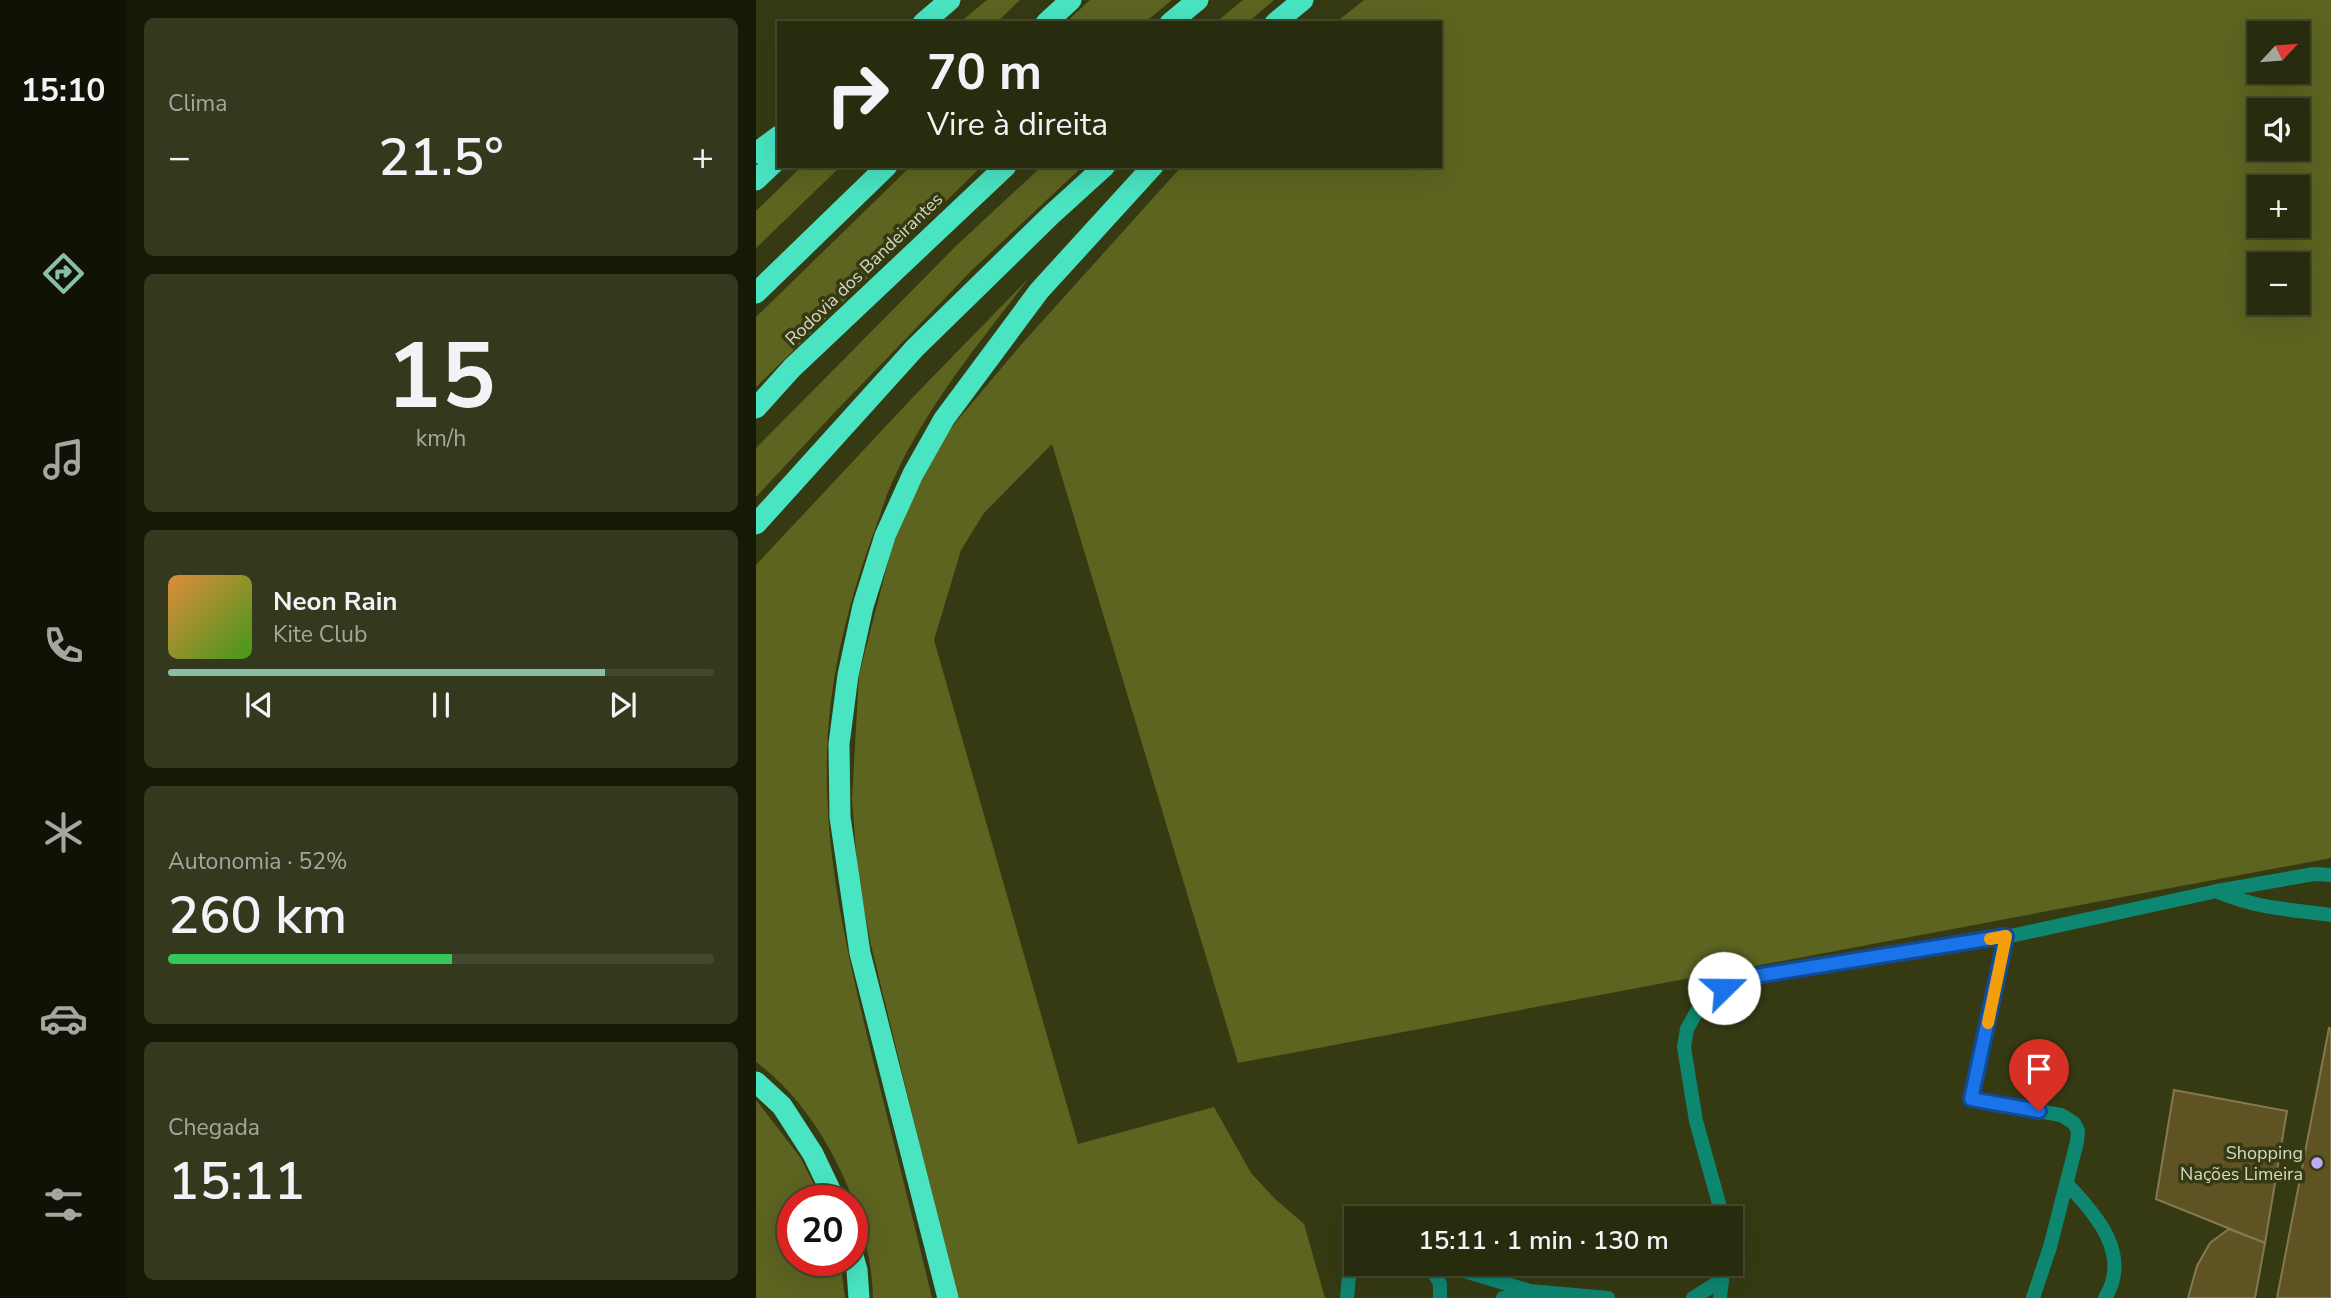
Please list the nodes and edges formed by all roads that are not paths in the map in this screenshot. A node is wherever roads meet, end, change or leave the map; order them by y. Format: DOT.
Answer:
graph roads {
  1 [pos="950,0"];
  2 [pos="1072,0"];
  3 [pos="1198,0"];
  4 [pos="1304,0"];
  5 [pos="925,21"];
  6 [pos="1048,21"];
  7 [pos="1172,21"];
  8 [pos="1278,21"];
  9 [pos="1286,21"];
  10 [pos="777,137"];
  11 [pos="756,153"];
  12 [pos="777,160"];
  13 [pos="885,168"];
  14 [pos="1004,168"];
  15 [pos="1103,168"];
  16 [pos="1151,168"];
  17 [pos="756,180"];
  18 [pos="756,293"];
  19 [pos="756,408"];
  20 [pos="756,524"];
  21 [pos="2331,875"];
  22 [pos="2217,891"];
  23 [pos="2331,915"];
  24 [pos="2006,936"];
  25 [pos="756,1082"];
  26 [pos="2067,1184"];
  27 [pos="828,1185"];
  28 [pos="1720,1206"];
  29 [pos="857,1276"];
  30 [pos="1349,1276"];
  31 [pos="1436,1276"];
  32 [pos="1481,1276"];
  33 [pos="1722,1276"];
  34 [pos="1722,1280"];
  35 [pos="1530,1291"];
  36 [pos="859,1298"];
  37 [pos="948,1298"];
  38 [pos="1347,1298"];
  39 [pos="1440,1298"];
  40 [pos="1503,1298"];
  41 [pos="1608,1298"];
  42 [pos="1693,1298"];
  43 [pos="1720,1298"];
  44 [pos="2033,1298"];
  45 [pos="2105,1298"];
  1 -- 5 [label="highway"];
  2 -- 6 [label="highway"];
  3 -- 7 [label="highway"];
  4 -- 8 [label="highway"];
  4 -- 9 [label="highway"];
  10 -- 11 [label="highway"];
  12 -- 17 [label="highway"];
  13 -- 18 [label="highway"];
  14 -- 19 [label="highway, Rodovia dos Bandeirantes"];
  15 -- 20 [label="highway"];
  16 -- 37 [label="highway"];
  21 -- 22 [label="street"];
  22 -- 23 [label="street"];
  22 -- 24 [label="street"];
  24 -- 26 [label="street"];
  24 -- 28 [label="street"];
  25 -- 27 [label="highway"];
  26 -- 44 [label="street"];
  26 -- 45 [label="street"];
  29 -- 36 [label="highway"];
  30 -- 38 [label="street"];
  31 -- 39 [label="street"];
  32 -- 35 [label="street"];
  33 -- 34 [label="street"];
  34 -- 42 [label="street"];
  34 -- 43 [label="street"];
  35 -- 40 [label="street"];
  35 -- 41 [label="street"];
}
